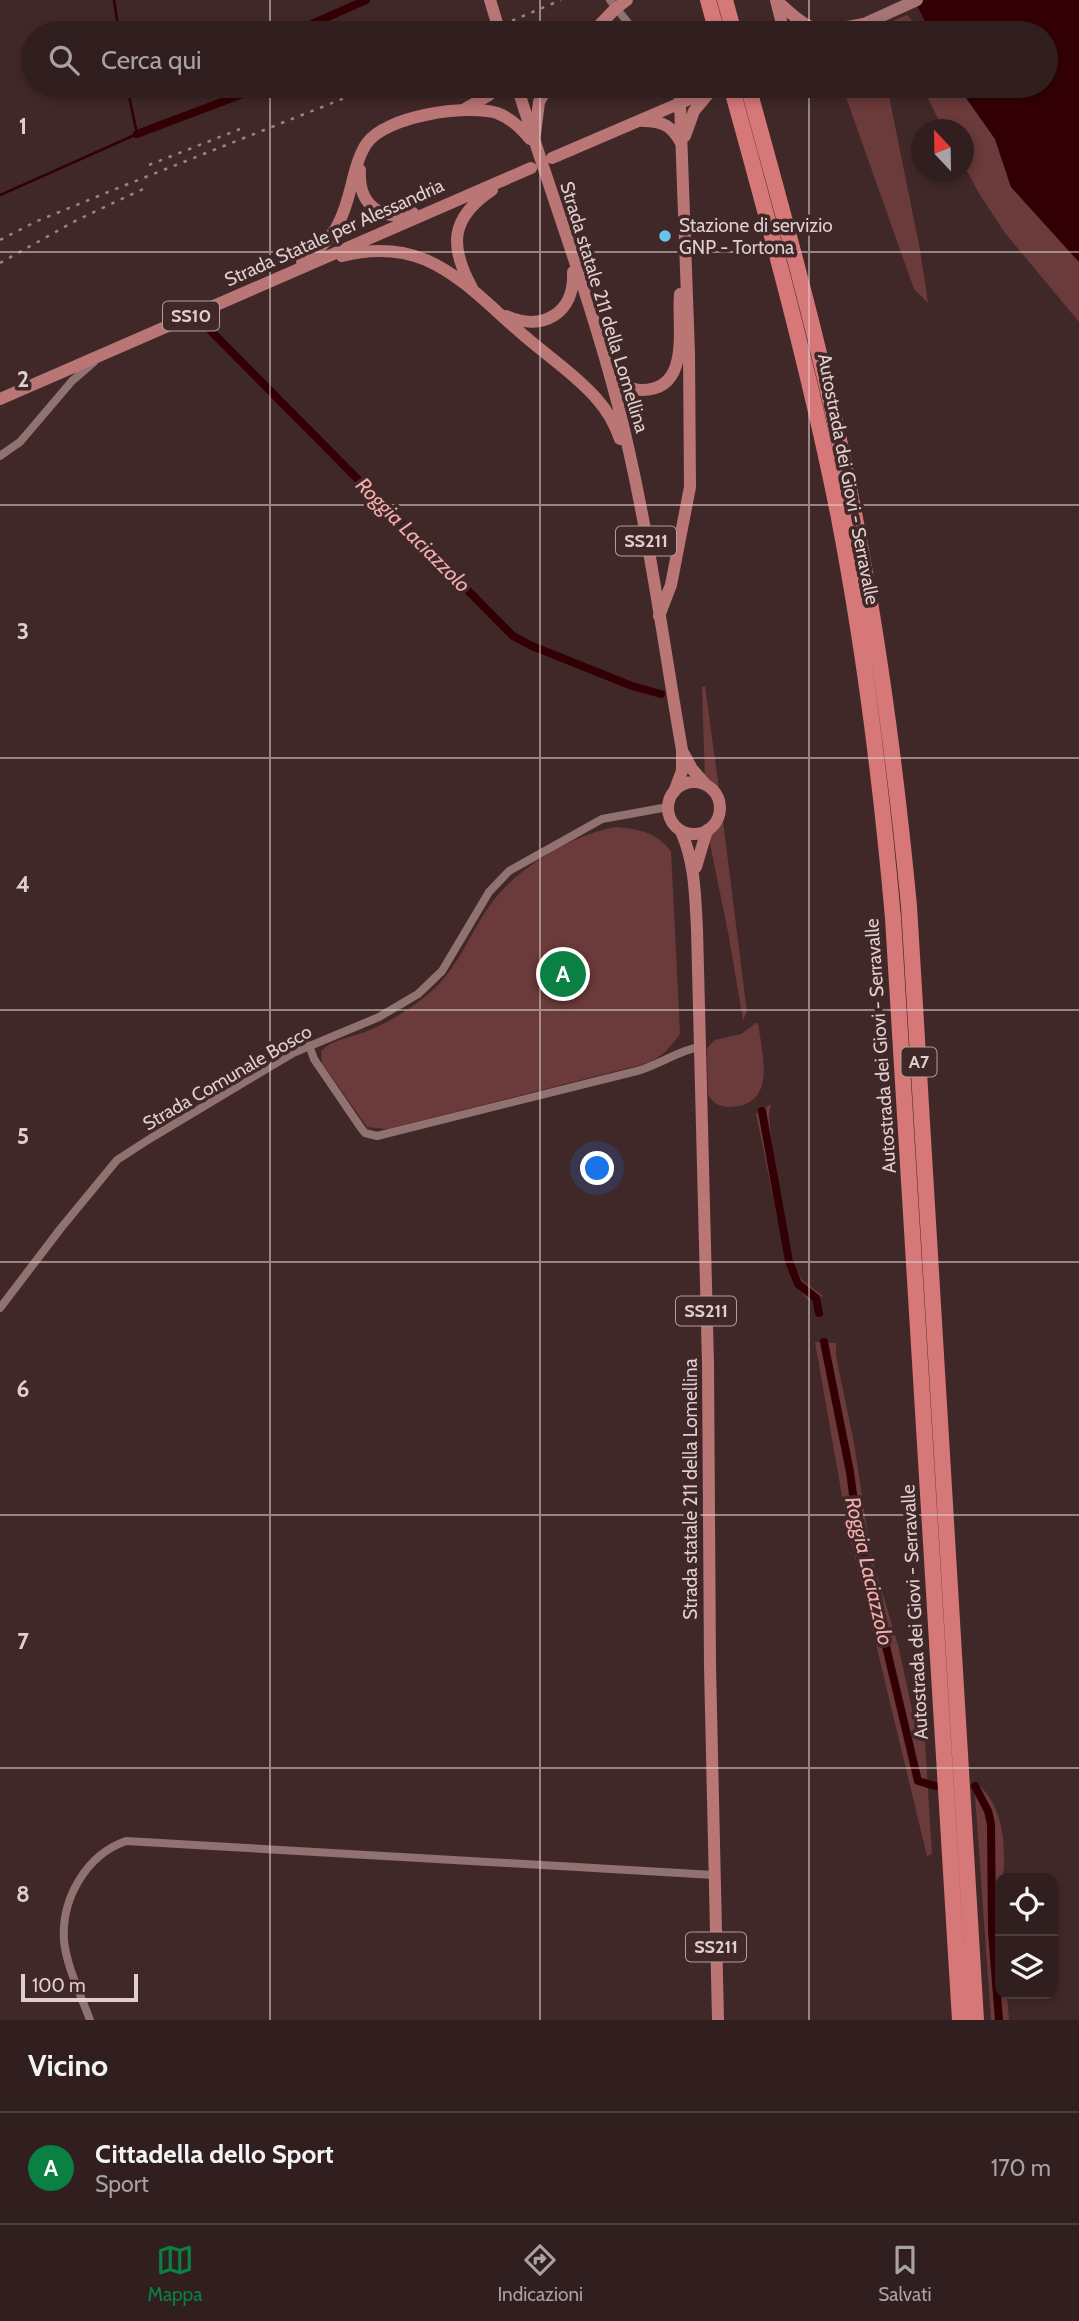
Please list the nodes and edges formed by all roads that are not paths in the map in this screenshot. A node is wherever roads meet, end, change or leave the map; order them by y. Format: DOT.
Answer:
graph roads {
  1 [pos="490,0"];
  2 [pos="610,0"];
  3 [pos="626,0"];
  4 [pos="708,0"];
  5 [pos="725,0"];
  6 [pos="776,0"];
  7 [pos="917,0"];
  8 [pos="496,21"];
  9 [pos="604,21"];
  10 [pos="627,21"];
  11 [pos="714,21"];
  12 [pos="731,21"];
  13 [pos="781,21"];
  14 [pos="799,21"];
  15 [pos="870,21"];
  16 [pos="484,98"];
  17 [pos="521,98"];
  18 [pos="541,98"];
  19 [pos="678,98"];
  20 [pos="692,98"];
  21 [pos="706,98"];
  22 [pos="738,98"];
  23 [pos="748,98"];
  24 [pos="680,103"];
  25 [pos="465,109"];
  26 [pos="749,119"];
  27 [pos="636,121"];
  28 [pos="535,145"];
  29 [pos="682,147"];
  30 [pos="360,156"];
  31 [pos="552,159"];
  32 [pos="531,168"];
  33 [pos="516,174"];
  34 [pos="454,201"];
  35 [pos="567,240"];
  36 [pos="315,262"];
  37 [pos="684,266"];
  38 [pos="275,279"];
  39 [pos="474,291"];
  40 [pos="498,312"];
  41 [pos="108,353"];
  42 [pos="606,361"];
  43 [pos="0,400"];
  44 [pos="0,456"];
  45 [pos="632,467"];
  46 [pos="659,616"];
  47 [pos="682,750"];
  48 [pos="706,785"];
  49 [pos="674,792"];
  50 [pos="668,807"];
  51 [pos="681,831"];
  52 [pos="708,831"];
  53 [pos="695,874"];
  54 [pos="309,1045"];
  55 [pos="699,1047"];
  56 [pos="0,1308"];
  57 [pos="714,1875"];
  58 [pos="90,2020"];
  59 [pos="718,2020"];
  60 [pos="960,2020"];
  61 [pos="976,2020"];
  1 -- 8 [label="main road"];
  2 -- 10 [label="street"];
  3 -- 9 [label="main road"];
  4 -- 11 [label="highway"];
  5 -- 12 [label="highway"];
  6 -- 13 [label="main road"];
  6 -- 14 [label="main road"];
  7 -- 15 [label="main road"];
  16 -- 25 [label="main road"];
  17 -- 28 [label="main road, Strada statale 211 della Lomellina / SS211"];
  18 -- 28 [label="main road"];
  19 -- 24 [label="street"];
  20 -- 24 [label="main road"];
  21 -- 29 [label="main road"];
  22 -- 26 [label="highway, Autostrada dei Giovi - Serravalle / A7"];
  23 -- 26 [label="highway, Autostrada dei Giovi - Serravalle / A7"];
  24 -- 27 [label="main road"];
  24 -- 29 [label="main road"];
  25 -- 28 [label="main road"];
  25 -- 30 [label="main road"];
  26 -- 60 [label="highway, Autostrada dei Giovi - Serravalle / A7"];
  26 -- 61 [label="highway, Autostrada dei Giovi - Serravalle / A7"];
  27 -- 29 [label="main road"];
  27 -- 31 [label="main road"];
  28 -- 35 [label="main road, Strada statale 211 della Lomellina / SS211"];
  29 -- 37 [label="main road"];
  30 -- 34 [label="main road"];
  30 -- 38 [label="main road"];
  32 -- 33 [label="main road, Strada Statale per Alessandria"];
  33 -- 34 [label="main road, Strada Statale per Alessandria"];
  33 -- 39 [label="main road"];
  34 -- 36 [label="main road, Strada Statale per Alessandria"];
  35 -- 40 [label="main road"];
  35 -- 42 [label="main road, Strada statale 211 della Lomellina / SS211"];
  36 -- 38 [label="main road, Strada Statale per Alessandria"];
  36 -- 39 [label="main road"];
  37 -- 42 [label="main road"];
  37 -- 46 [label="main road"];
  38 -- 41 [label="main road, Strada Statale per Alessandria / SS10"];
  39 -- 40 [label="main road"];
  40 -- 45 [label="main road"];
  41 -- 43 [label="main road, Strada Statale per Alessandria / SS10"];
  41 -- 44 [label="street"];
  42 -- 45 [label="main road, Strada statale 211 della Lomellina / SS211"];
  45 -- 46 [label="main road, Strada statale 211 della Lomellina / SS211"];
  46 -- 47 [label="main road, Strada statale 211 della Lomellina / SS211"];
  47 -- 48 [label="main road, Strada statale 211 della Lomellina / SS211"];
  47 -- 49 [label="main road, Strada statale 211 della Lomellina / SS211"];
  48 -- 49 [label="main road"];
  48 -- 52 [label="main road, Strada statale 211 della Lomellina / SS211"];
  49 -- 50 [label="main road, Strada statale 211 della Lomellina / SS211"];
  50 -- 51 [label="main road, Strada statale 211 della Lomellina / SS211"];
  50 -- 54 [label="street, Strada Comunale Bosco"];
  51 -- 52 [label="main road"];
  51 -- 53 [label="main road, Strada statale 211 della Lomellina / SS211"];
  52 -- 53 [label="main road, Strada statale 211 della Lomellina / SS211"];
  53 -- 55 [label="main road, Strada statale 211 della Lomellina / SS211"];
  54 -- 55 [label="street"];
  54 -- 56 [label="street, Strada Comunale Bosco"];
  55 -- 57 [label="main road, Strada statale 211 della Lomellina / SS211"];
  57 -- 58 [label="street"];
  57 -- 59 [label="main road, Strada statale 211 della Lomellina / SS211"];
}
